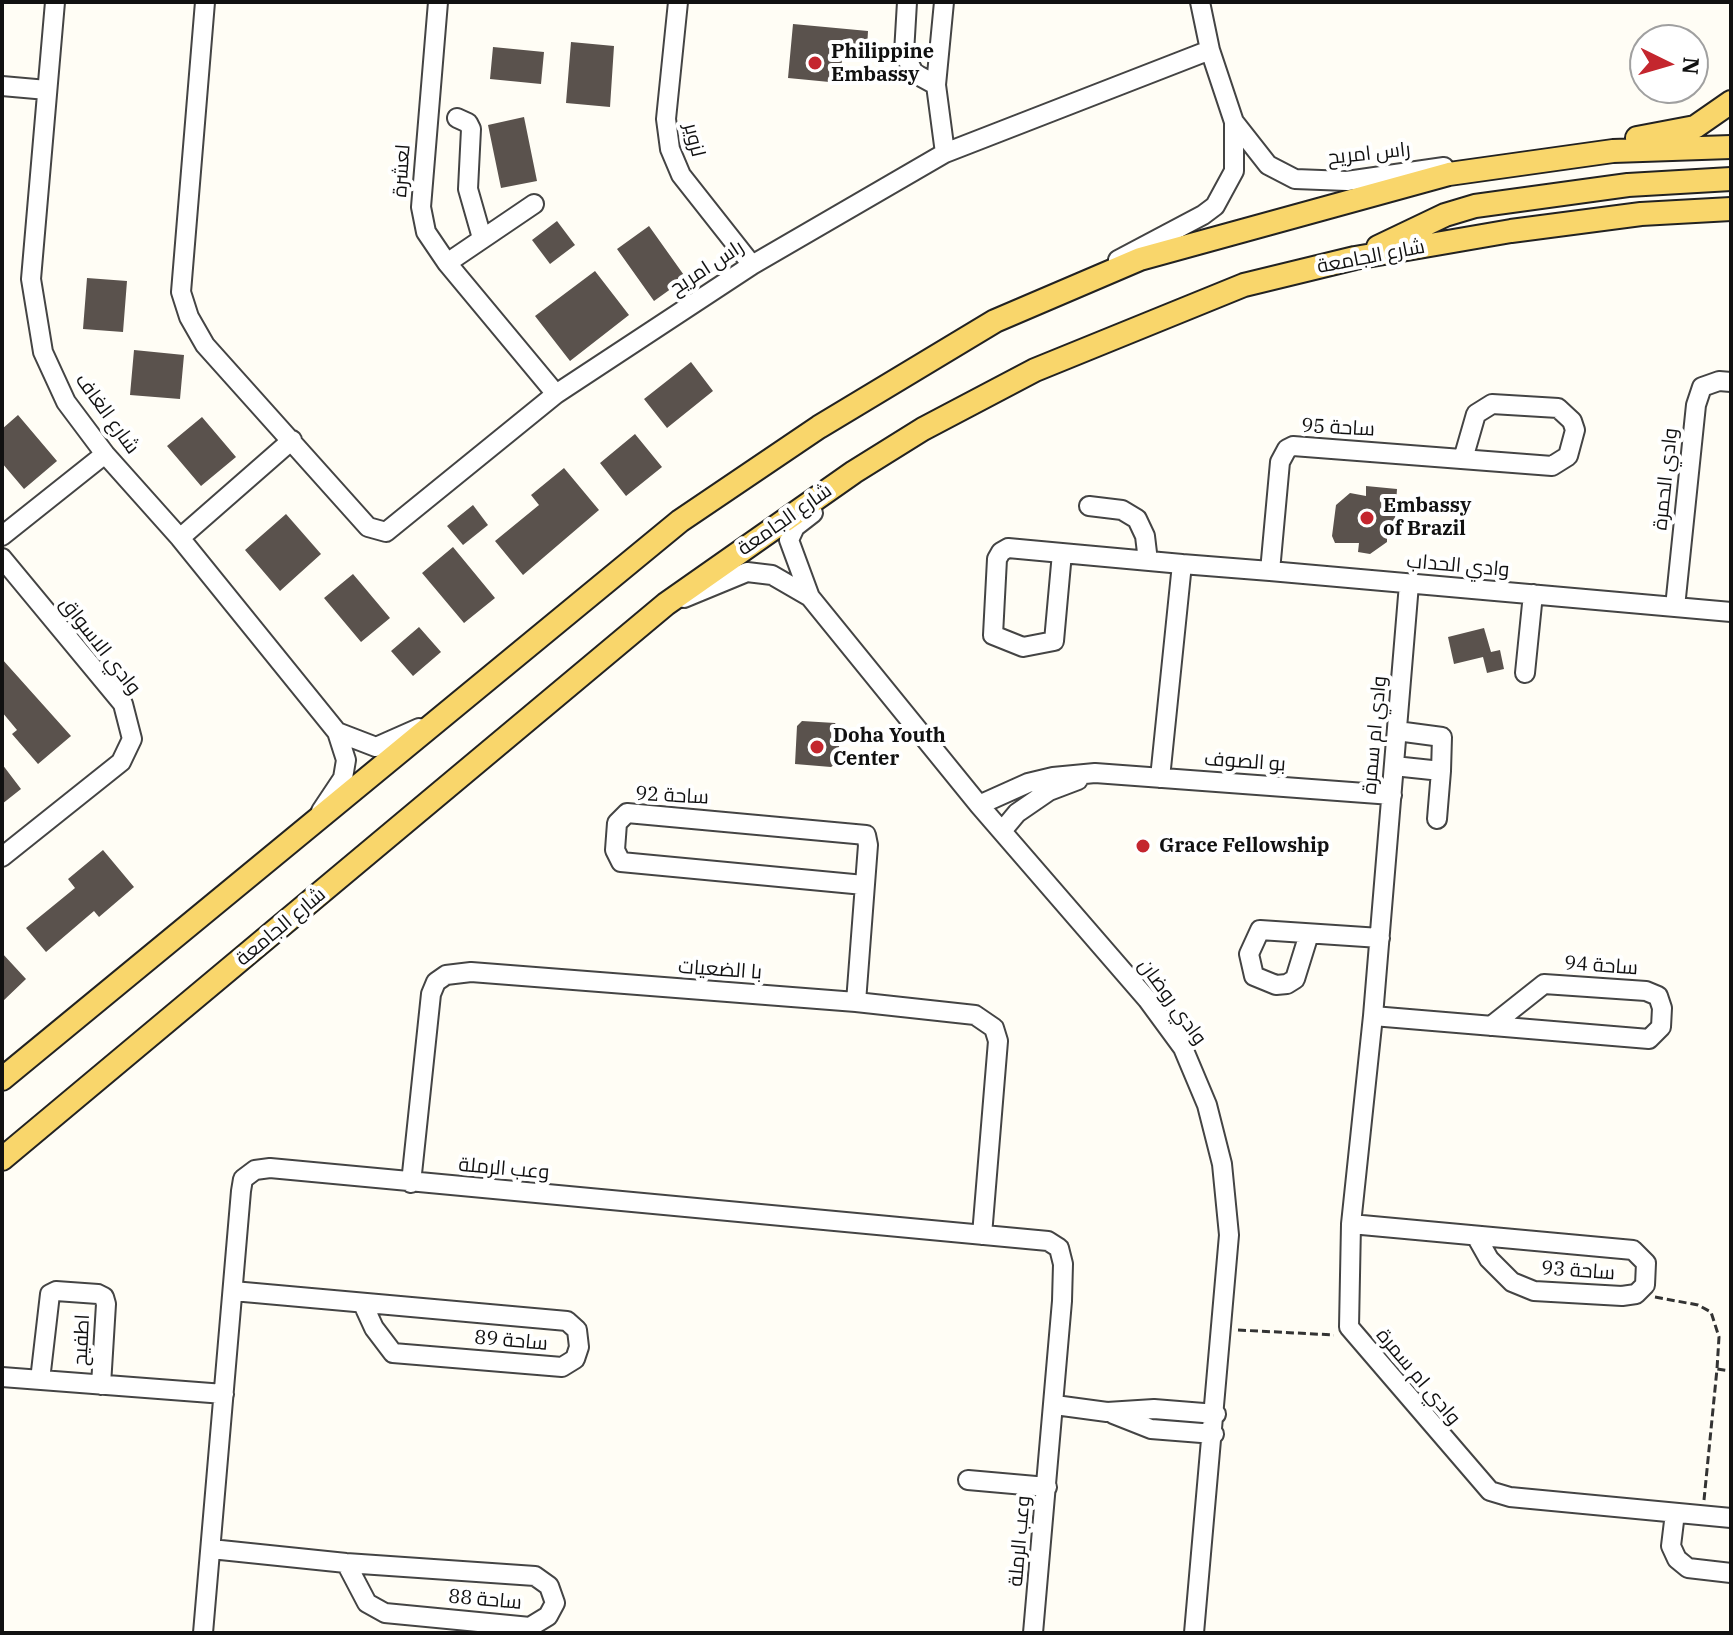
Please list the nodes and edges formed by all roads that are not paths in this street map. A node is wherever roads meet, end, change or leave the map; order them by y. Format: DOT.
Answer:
graph roads {
  1 [pos="55,2"];
  2 [pos="205,2"];
  3 [pos="438,2"];
  4 [pos="678,2"];
  5 [pos="907,2"];
  6 [pos="944,2"];
  7 [pos="1200,2"];
  8 [pos="1210,50"];
  9 [pos="936,85"];
  10 [pos="2,86"];
  11 [pos="47,90"];
  12 [pos="1731,102"];
  13 [pos="457,118"];
  14 [pos="1234,122"];
  15 [pos="1731,147"];
  16 [pos="1613,151"];
  17 [pos="945,153"];
  18 [pos="1486,166"];
  19 [pos="1731,179"];
  20 [pos="534,204"];
  21 [pos="1731,209"];
  22 [pos="482,238"];
  23 [pos="1355,258"];
  24 [pos="447,263"];
  25 [pos="752,265"];
  26 [pos="1098,276"];
  27 [pos="1731,382"];
  28 [pos="556,394"];
  29 [pos="292,440"];
  30 [pos="105,454"];
  31 [pos="1463,459"];
  32 [pos="854,472"];
  33 [pos="1089,506"];
  34 [pos="2,536"];
  35 [pos="180,538"];
  36 [pos="1062,553"];
  37 [pos="2,558"];
  38 [pos="1148,561"];
  39 [pos="1182,564"];
  40 [pos="1270,571"];
  41 [pos="1409,584"];
  42 [pos="1533,594"];
  43 [pos="810,597"];
  44 [pos="666,604"];
  45 [pos="1675,607"];
  46 [pos="1731,612"];
  47 [pos="1525,673"];
  48 [pos="456,707"];
  49 [pos="1397,731"];
  50 [pos="337,732"];
  51 [pos="1394,766"];
  52 [pos="1441,771"];
  53 [pos="1095,773"];
  54 [pos="1160,778"];
  55 [pos="1392,795"];
  56 [pos="979,805"];
  57 [pos="1437,819"];
  58 [pos="310,827"];
  59 [pos="1002,831"];
  60 [pos="2,857"];
  61 [pos="864,885"];
  62 [pos="1309,934"];
  63 [pos="1380,938"];
  64 [pos="856,1002"];
  65 [pos="1373,1016"];
  66 [pos="1491,1026"];
  67 [pos="2,1079"];
  68 [pos="2,1159"];
  69 [pos="411,1183"];
  70 [pos="1351,1224"];
  71 [pos="982,1235"];
  72 [pos="1476,1236"];
  73 [pos="233,1291"];
  74 [pos="363,1304"];
  75 [pos="2,1377"];
  76 [pos="40,1380"];
  77 [pos="101,1385"];
  78 [pos="224,1394"];
  79 [pos="1055,1405"];
  80 [pos="1107,1412"];
  81 [pos="1216,1414"];
  82 [pos="1214,1434"];
  83 [pos="968,1480"];
  84 [pos="1047,1487"];
  85 [pos="1675,1513"];
  86 [pos="1731,1518"];
  87 [pos="211,1549"];
  88 [pos="346,1563"];
  89 [pos="1731,1573"];
  90 [pos="203,1633"];
  91 [pos="1033,1633"];
  92 [pos="1194,1633"];
  1 -- 11 [label="street, شارع الغاف"];
  2 -- 29 [label="street, راس امريح"];
  3 -- 24 [label="street, لعشرة"];
  4 -- 25 [label="street, لزوير"];
  5 -- 9 [label="street"];
  6 -- 9 [label="street"];
  7 -- 8 [label="street, راس امريح"];
  8 -- 14 [label="street, راس امريح"];
  8 -- 17 [label="street, راس امريح"];
  9 -- 17 [label="street"];
  10 -- 11 [label="street"];
  11 -- 30 [label="street, شارع الغاف"];
  12 -- 16 [label="main road"];
  13 -- 22 [label="street"];
  14 -- 18 [label="street, راس امريح"];
  14 -- 26 [label="street, راس امريح"];
  15 -- 16 [label="main road"];
  16 -- 18 [label="main road"];
  17 -- 25 [label="street, راس امريح"];
  18 -- 26 [label="main road"];
  19 -- 23 [label="main road"];
  20 -- 22 [label="street"];
  21 -- 23 [label="main road, شارع الجامعة"];
  22 -- 24 [label="street"];
  23 -- 32 [label="main road, شارع الجامعة"];
  24 -- 28 [label="street, لعشرة"];
  25 -- 28 [label="street, راس امريح"];
  26 -- 48 [label="main road"];
  27 -- 45 [label="street, وادي الحمرة"];
  28 -- 29 [label="street, راس امريح"];
  29 -- 35 [label="street"];
  30 -- 34 [label="street"];
  30 -- 35 [label="street, شارع الغاف"];
  31 -- 31 [label="street, ساحة 95"];
  31 -- 40 [label="street, ساحة 95"];
  32 -- 43 [label="street, وادي روضان"];
  32 -- 44 [label="main road, شارع الجامعة"];
  33 -- 38 [label="street"];
  35 -- 50 [label="street, شارع الغاف"];
  36 -- 36 [label="street, وادي الحداب"];
  36 -- 38 [label="street, وادي الحداب"];
  37 -- 60 [label="street, وادي الاسواق"];
  38 -- 39 [label="street, وادي الحداب"];
  39 -- 40 [label="street, وادي الحداب"];
  39 -- 54 [label="street"];
  40 -- 41 [label="street, وادي الحداب"];
  41 -- 42 [label="street, وادي الحداب"];
  41 -- 49 [label="street, وادي ام سمرة"];
  42 -- 45 [label="street, وادي الحداب"];
  42 -- 47 [label="street"];
  43 -- 44 [label="street, وادي روضان"];
  43 -- 56 [label="street, وادي روضان"];
  44 -- 68 [label="main road, شارع الجامعة"];
  45 -- 46 [label="street, وادي الحداب"];
  48 -- 50 [label="street, شارع الغاف"];
  48 -- 58 [label="main road"];
  49 -- 51 [label="street, وادي ام سمرة"];
  49 -- 52 [label="street"];
  50 -- 58 [label="street, شارع الغاف"];
  51 -- 52 [label="street"];
  51 -- 55 [label="street, وادي ام سمرة"];
  52 -- 57 [label="street"];
  53 -- 54 [label="street, بو الصوف"];
  53 -- 56 [label="street, بو الصوف"];
  53 -- 59 [label="street, بو الصوف"];
  54 -- 55 [label="street, بو الصوف"];
  55 -- 63 [label="street, وادي ام سمرة"];
  56 -- 59 [label="street, وادي روضان"];
  58 -- 67 [label="main road"];
  59 -- 81 [label="street, وادي روضان"];
  61 -- 61 [label="street, ساحة 92"];
  61 -- 64 [label="street, ساحة 92"];
  62 -- 63 [label="street"];
  63 -- 65 [label="street, وادي ام سمرة"];
  64 -- 69 [label="street, با الضعيات"];
  64 -- 71 [label="street, با الضعيات"];
  65 -- 66 [label="street, ساحة 94"];
  65 -- 70 [label="street, وادي ام سمرة"];
  66 -- 66 [label="street, ساحة 94"];
  69 -- 71 [label="street, وعب الرملة"];
  69 -- 73 [label="street, وعب الرملة"];
  70 -- 72 [label="street, ساحة 93"];
  70 -- 85 [label="street, وادي ام سمرة"];
  71 -- 79 [label="street, وعب الرملة"];
  72 -- 72 [label="street, ساحة 93"];
  73 -- 74 [label="street, ساحة 89"];
  73 -- 78 [label="street, وعب الرملة"];
  74 -- 74 [label="street, ساحة 89"];
  75 -- 76 [label="street, اطفيح"];
  76 -- 77 [label="street, اطفيح"];
  76 -- 77 [label="street, اطفيح"];
  77 -- 78 [label="street, اطفيح"];
  78 -- 87 [label="street, وعب الرملة"];
  79 -- 80 [label="street"];
  79 -- 84 [label="street, وعب الرملة"];
  80 -- 81 [label="street"];
  80 -- 82 [label="street"];
  81 -- 82 [label="street, وادي روضان"];
  82 -- 92 [label="street, وادي روضان"];
  83 -- 84 [label="street"];
  84 -- 91 [label="street, وعب الرملة"];
  85 -- 86 [label="street, وادي ام سمرة"];
  85 -- 89 [label="street"];
  87 -- 88 [label="street, ساحة 88"];
  87 -- 90 [label="street, وعب الرملة"];
  88 -- 88 [label="street, ساحة 88"];
}
